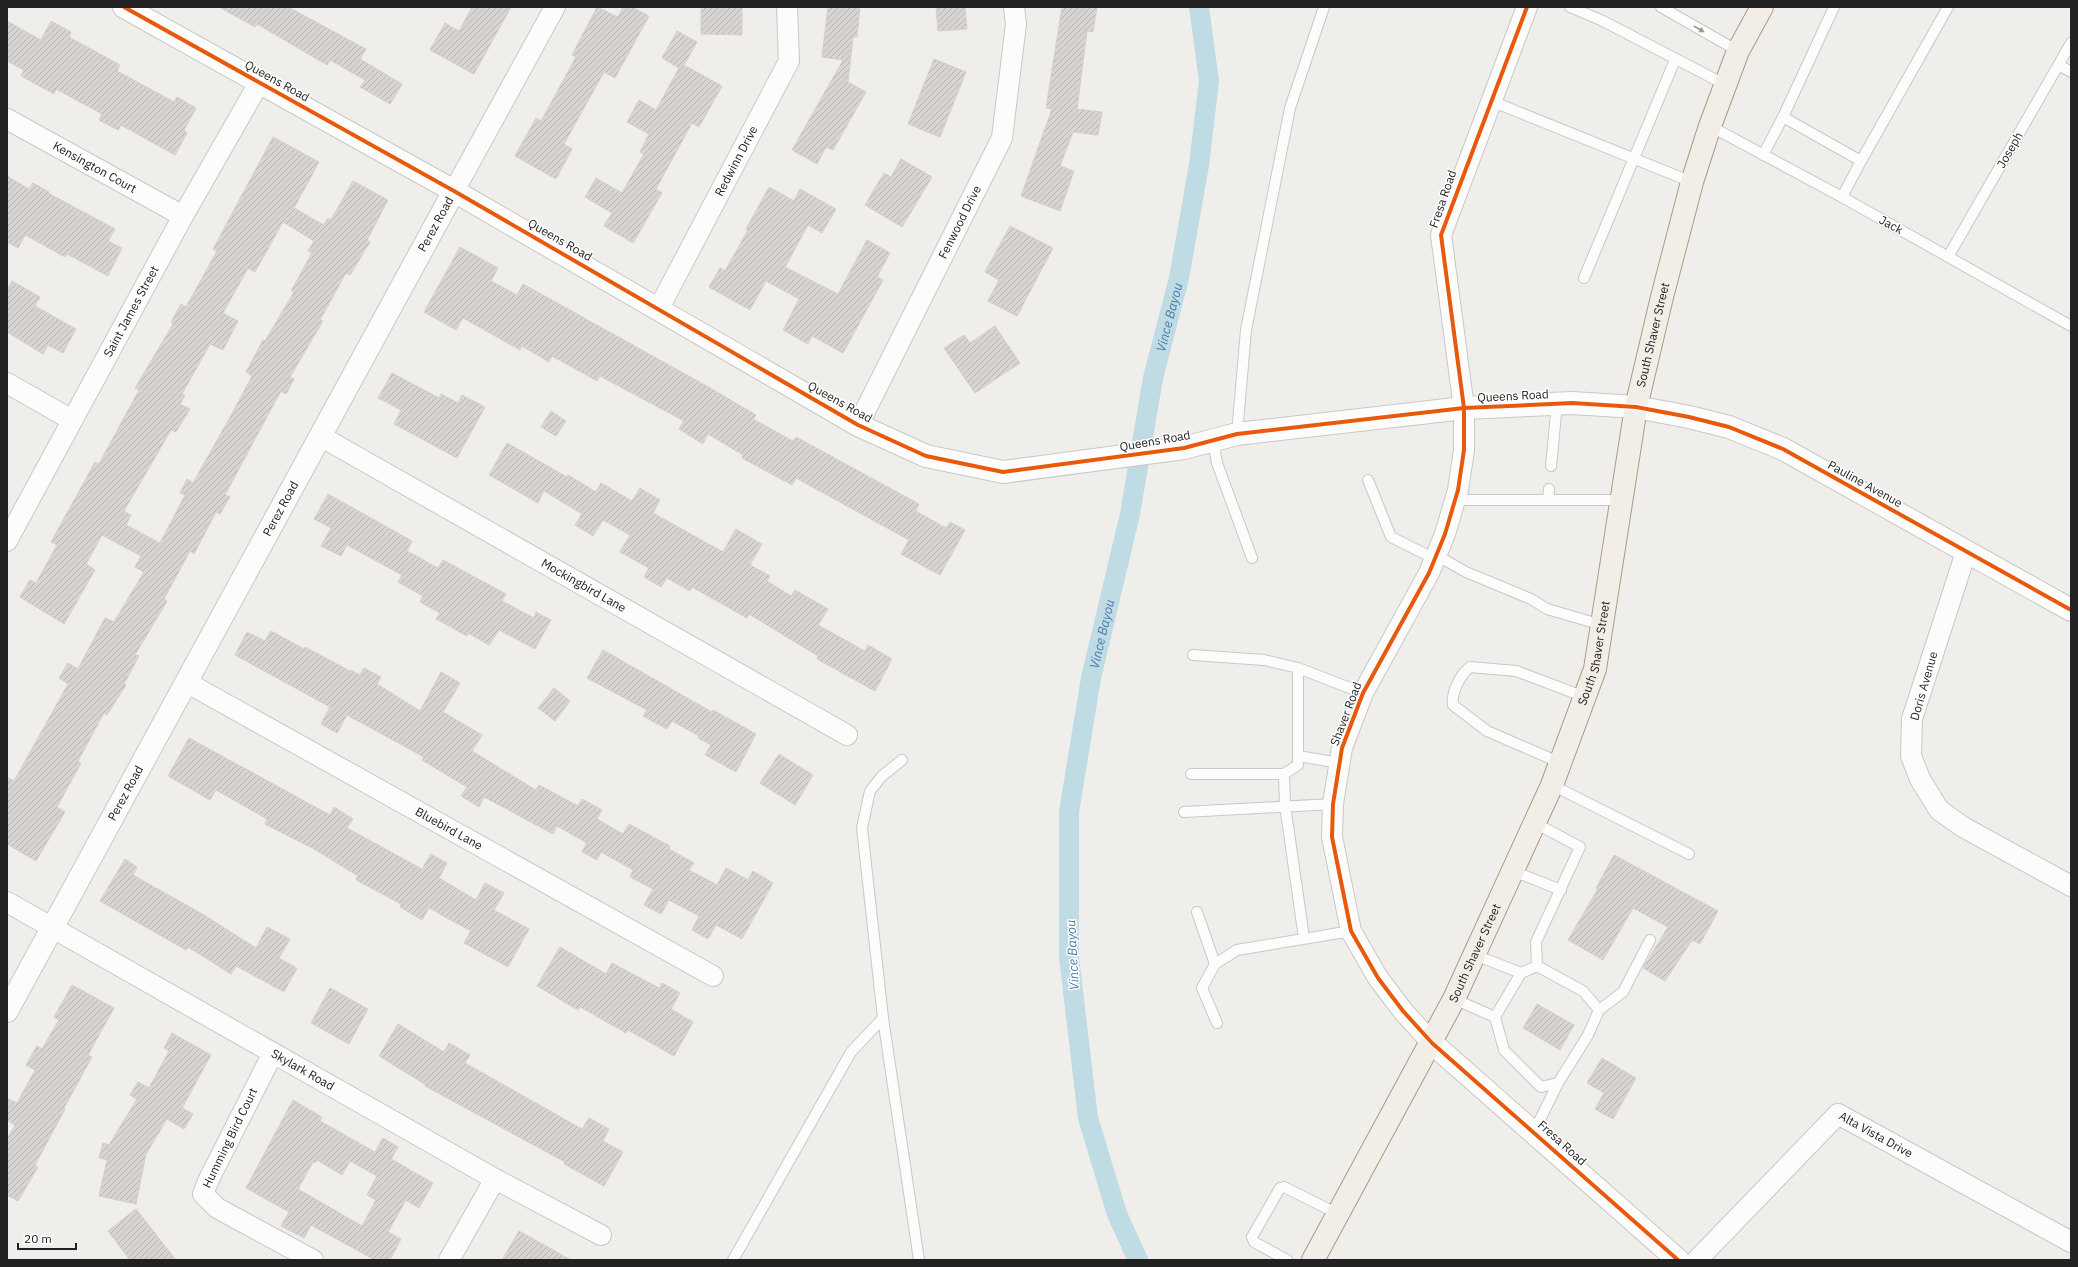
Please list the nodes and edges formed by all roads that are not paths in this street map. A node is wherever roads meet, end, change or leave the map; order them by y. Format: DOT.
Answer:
graph roads {
  1 [pos="124,7"];
  2 [pos="555,7"];
  3 [pos="787,7"];
  4 [pos="1014,7"];
  5 [pos="1324,7"];
  6 [pos="1527,7"];
  7 [pos="1570,7"];
  8 [pos="1762,7"];
  9 [pos="1834,7"];
  10 [pos="1948,7"];
  11 [pos="1665,8"];
  12 [pos="2071,43"];
  13 [pos="1738,51"];
  14 [pos="1675,60"];
  15 [pos="2059,65"];
  16 [pos="2071,72"];
  17 [pos="259,83"];
  18 [pos="1726,86"];
  19 [pos="1491,101"];
  20 [pos="1783,117"];
  21 [pos="7,119"];
  22 [pos="1710,126"];
  23 [pos="1763,154"];
  24 [pos="1634,158"];
  25 [pos="1861,161"];
  26 [pos="1692,182"];
  27 [pos="454,191"];
  28 [pos="1842,197"];
  29 [pos="183,216"];
  30 [pos="1948,257"];
  31 [pos="1584,278"];
  32 [pos="659,308"];
  33 [pos="2071,326"];
  34 [pos="7,383"];
  35 [pos="1557,404"];
  36 [pos="1636,407"];
  37 [pos="1464,408"];
  38 [pos="72,420"];
  39 [pos="858,425"];
  40 [pos="1237,434"];
  41 [pos="320,436"];
  42 [pos="1213,440"];
  43 [pos="1551,466"];
  44 [pos="1368,480"];
  45 [pos="1549,489"];
  46 [pos="1455,500"];
  47 [pos="1548,500"];
  48 [pos="1621,500"];
  49 [pos="7,541"];
  50 [pos="1966,552"];
  51 [pos="1436,557"];
  52 [pos="1252,558"];
  53 [pos="2071,610"];
  54 [pos="1602,625"];
  55 [pos="1193,655"];
  56 [pos="1298,668"];
  57 [pos="186,682"];
  58 [pos="1363,692"];
  59 [pos="1585,697"];
  60 [pos="847,735"];
  61 [pos="1298,756"];
  62 [pos="902,760"];
  63 [pos="1340,763"];
  64 [pos="1561,763"];
  65 [pos="1191,774"];
  66 [pos="1284,774"];
  67 [pos="1552,785"];
  68 [pos="1333,804"];
  69 [pos="1285,805"];
  70 [pos="1184,812"];
  71 [pos="1535,823"];
  72 [pos="1689,854"];
  73 [pos="1513,872"];
  74 [pos="2071,886"];
  75 [pos="1561,890"];
  76 [pos="7,902"];
  77 [pos="1197,912"];
  78 [pos="51,927"];
  79 [pos="1351,931"];
  80 [pos="1304,938"];
  81 [pos="1650,940"];
  82 [pos="1475,955"];
  83 [pos="1215,964"];
  84 [pos="1537,966"];
  85 [pos="1521,973"];
  86 [pos="713,976"];
  87 [pos="1454,999"];
  88 [pos="1599,1010"];
  89 [pos="7,1011"];
  90 [pos="1495,1017"];
  91 [pos="882,1018"];
  92 [pos="1217,1023"];
  93 [pos="1432,1042"];
  94 [pos="272,1053"];
  95 [pos="1558,1083"];
  96 [pos="1534,1132"];
  97 [pos="495,1179"];
  98 [pos="1338,1214"];
  99 [pos="601,1235"];
  100 [pos="2071,1242"];
  101 [pos="1672,1258"];
  102 [pos="313,1260"];
  103 [pos="449,1260"];
  104 [pos="733,1260"];
  105 [pos="919,1260"];
  106 [pos="1287,1260"];
  107 [pos="1313,1260"];
  108 [pos="1697,1260"];
  1 -- 17 [label="street, Queens Road"];
  2 -- 27 [label="street, Perez Road"];
  3 -- 32 [label="street, Redwinn Drive"];
  4 -- 39 [label="street, Fenwood Drive"];
  5 -- 40 [label="lane"];
  6 -- 19 [label="street, Fresa Road"];
  7 -- 14 [label="lane"];
  8 -- 13 [label="main road, South Shaver Street"];
  9 -- 20 [label="lane"];
  10 -- 25 [label="lane"];
  11 -- 13 [label="lane, one-way"];
  12 -- 15 [label="lane, Joseph"];
  13 -- 18 [label="main road, South Shaver Street"];
  14 -- 18 [label="lane"];
  14 -- 24 [label="lane"];
  15 -- 16 [label="lane"];
  15 -- 30 [label="lane, Joseph"];
  17 -- 27 [label="street, Queens Road"];
  17 -- 29 [label="street, Saint James Street"];
  18 -- 22 [label="main road, South Shaver Street"];
  19 -- 24 [label="lane"];
  19 -- 37 [label="street, Fresa Road"];
  20 -- 23 [label="lane"];
  20 -- 25 [label="lane"];
  21 -- 29 [label="street, Kensington Court"];
  22 -- 23 [label="lane, Jack"];
  22 -- 26 [label="main road, South Shaver Street"];
  23 -- 28 [label="lane, Jack"];
  24 -- 26 [label="lane"];
  24 -- 31 [label="lane"];
  25 -- 28 [label="lane"];
  26 -- 36 [label="main road, South Shaver Street"];
  27 -- 32 [label="street, Queens Road"];
  27 -- 41 [label="street, Perez Road"];
  28 -- 30 [label="lane, Jack"];
  29 -- 38 [label="street, Saint James Street"];
  30 -- 33 [label="lane, Jack"];
  32 -- 39 [label="street, Queens Road"];
  34 -- 38 [label="street"];
  35 -- 36 [label="street, Queens Road"];
  35 -- 37 [label="street, Queens Road"];
  35 -- 43 [label="lane"];
  36 -- 48 [label="main road, South Shaver Street"];
  36 -- 50 [label="street, Pauline Avenue"];
  37 -- 40 [label="street, Queens Road"];
  37 -- 46 [label="street, Shaver Road"];
  38 -- 49 [label="street, Saint James Street"];
  39 -- 42 [label="street, Queens Road"];
  40 -- 42 [label="street, Queens Road"];
  41 -- 57 [label="street, Perez Road"];
  41 -- 60 [label="street, Mockingbird Lane"];
  42 -- 52 [label="lane"];
  44 -- 51 [label="lane"];
  45 -- 47 [label="lane"];
  46 -- 47 [label="lane"];
  46 -- 51 [label="street, Shaver Road"];
  47 -- 48 [label="lane"];
  48 -- 54 [label="main road, South Shaver Street"];
  50 -- 53 [label="street, Pauline Avenue"];
  50 -- 74 [label="street, Doris Avenue"];
  51 -- 54 [label="lane"];
  51 -- 58 [label="street, Shaver Road"];
  54 -- 59 [label="main road, South Shaver Street"];
  55 -- 56 [label="lane"];
  56 -- 58 [label="lane"];
  56 -- 61 [label="lane"];
  57 -- 78 [label="street, Perez Road"];
  57 -- 86 [label="street, Bluebird Lane"];
  58 -- 63 [label="street, Shaver Road"];
  59 -- 64 [label="main road, South Shaver Street"];
  59 -- 64 [label="lane"];
  61 -- 63 [label="lane"];
  61 -- 66 [label="lane"];
  62 -- 91 [label="lane"];
  63 -- 68 [label="street, Shaver Road"];
  64 -- 67 [label="main road, South Shaver Street"];
  65 -- 66 [label="lane"];
  66 -- 69 [label="lane"];
  67 -- 71 [label="main road, South Shaver Street"];
  67 -- 72 [label="lane"];
  68 -- 69 [label="lane"];
  68 -- 79 [label="street, Shaver Road"];
  69 -- 70 [label="lane"];
  69 -- 80 [label="lane"];
  71 -- 73 [label="main road, South Shaver Street"];
  71 -- 75 [label="lane"];
  73 -- 75 [label="lane"];
  73 -- 82 [label="main road, South Shaver Street"];
  75 -- 84 [label="lane"];
  76 -- 78 [label="street, Skylark Road"];
  77 -- 83 [label="lane"];
  78 -- 89 [label="street, Perez Road"];
  78 -- 94 [label="street, Skylark Road"];
  79 -- 80 [label="lane"];
  79 -- 93 [label="street, Shaver Road"];
  80 -- 83 [label="lane"];
  81 -- 88 [label="lane"];
  82 -- 85 [label="lane"];
  82 -- 87 [label="main road, South Shaver Street"];
  83 -- 92 [label="lane"];
  84 -- 85 [label="lane"];
  84 -- 88 [label="lane"];
  85 -- 90 [label="lane"];
  87 -- 90 [label="lane"];
  87 -- 93 [label="main road, South Shaver Street"];
  88 -- 95 [label="lane"];
  90 -- 95 [label="lane"];
  91 -- 104 [label="lane"];
  91 -- 105 [label="lane"];
  93 -- 96 [label="street, Fresa Road"];
  93 -- 98 [label="main road, South Shaver Street"];
  94 -- 97 [label="street, Skylark Road"];
  94 -- 102 [label="street, Humming Bird Court"];
  95 -- 96 [label="lane"];
  96 -- 101 [label="street, Fresa Road"];
  97 -- 99 [label="street, Skylark Road"];
  97 -- 103 [label="street"];
  98 -- 106 [label="lane"];
  98 -- 107 [label="main road, South Shaver Street"];
  100 -- 108 [label="street, Alta Vista Drive"];
}
